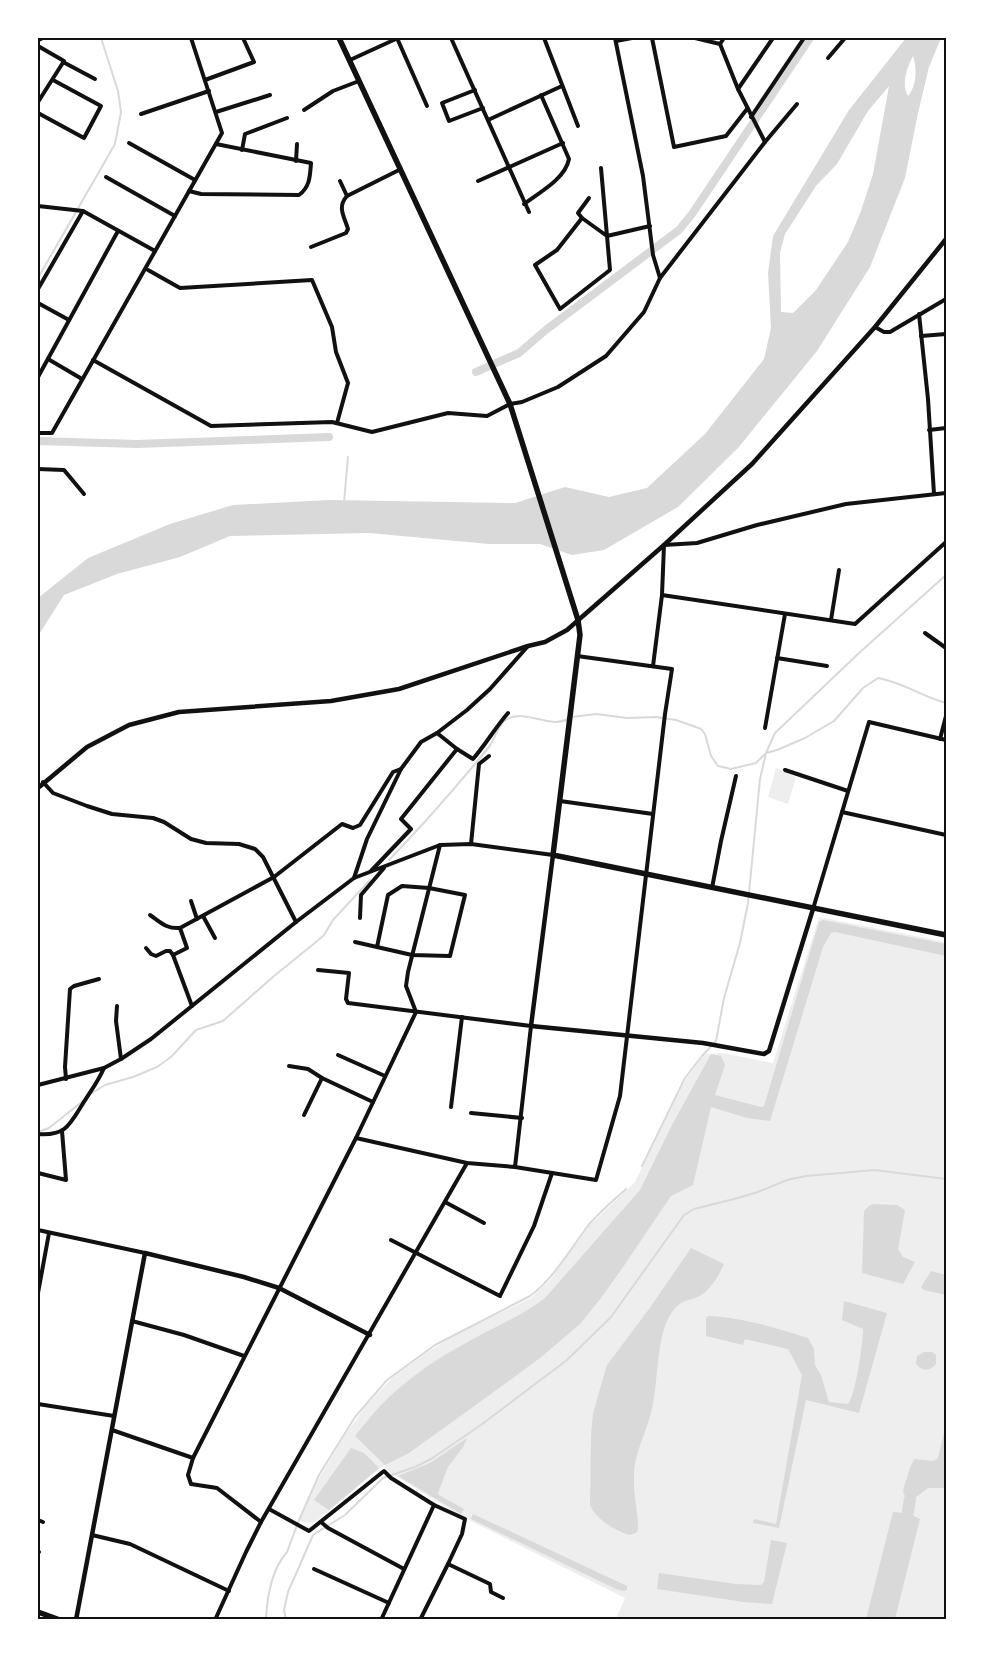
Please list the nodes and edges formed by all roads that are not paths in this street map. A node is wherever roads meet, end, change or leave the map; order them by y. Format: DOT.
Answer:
graph roads {
  1 [pos="42,38"];
  2 [pos="191,38"];
  3 [pos="244,38"];
  4 [pos="339,38"];
  5 [pos="398,38"];
  6 [pos="451,38"];
  7 [pos="544,38"];
  8 [pos="632,38"];
  9 [pos="652,38"];
  10 [pos="695,38"];
  11 [pos="724,38"];
  12 [pos="773,38"];
  13 [pos="804,38"];
  14 [pos="845,38"];
  15 [pos="616,39"];
  16 [pos="38,40"];
  17 [pos="720,44"];
  18 [pos="38,46"];
  19 [pos="828,58"];
  20 [pos="350,60"];
  21 [pos="63,62"];
  22 [pos="95,79"];
  23 [pos="53,80"];
  24 [pos="205,80"];
  25 [pos="360,81"];
  26 [pos="562,86"];
  27 [pos="738,89"];
  28 [pos="475,90"];
  29 [pos="209,91"];
  30 [pos="270,95"];
  31 [pos="541,96"];
  32 [pos="38,102"];
  33 [pos="797,104"];
  34 [pos="427,106"];
  35 [pos="483,108"];
  36 [pos="747,109"];
  37 [pos="304,110"];
  38 [pos="38,112"];
  39 [pos="216,112"];
  40 [pos="141,114"];
  41 [pos="287,118"];
  42 [pos="752,118"];
  43 [pos="488,120"];
  44 [pos="578,126"];
  45 [pos="765,142"];
  46 [pos="129,143"];
  47 [pos="563,143"];
  48 [pos="216,144"];
  49 [pos="297,144"];
  50 [pos="242,150"];
  51 [pos="296,161"];
  52 [pos="508,168"];
  53 [pos="601,168"];
  54 [pos="401,170"];
  55 [pos="106,177"];
  56 [pos="195,180"];
  57 [pos="340,181"];
  58 [pos="478,181"];
  59 [pos="189,192"];
  60 [pos="347,196"];
  61 [pos="589,198"];
  62 [pos="524,204"];
  63 [pos="38,207"];
  64 [pos="81,210"];
  65 [pos="529,212"];
  66 [pos="175,216"];
  67 [pos="582,218"];
  68 [pos="650,226"];
  69 [pos="118,231"];
  70 [pos="607,236"];
  71 [pos="946,239"];
  72 [pos="311,247"];
  73 [pos="155,250"];
  74 [pos="148,270"];
  75 [pos="660,278"];
  76 [pos="38,289"];
  77 [pos="946,299"];
  78 [pos="38,303"];
  79 [pos="919,314"];
  80 [pos="69,320"];
  81 [pos="875,327"];
  82 [pos="946,334"];
  83 [pos="921,336"];
  84 [pos="48,359"];
  85 [pos="93,360"];
  86 [pos="38,377"];
  87 [pos="82,379"];
  88 [pos="510,404"];
  89 [pos="338,423"];
  90 [pos="946,428"];
  91 [pos="929,430"];
  92 [pos="38,433"];
  93 [pos="38,469"];
  94 [pos="946,493"];
  95 [pos="84,494"];
  96 [pos="934,494"];
  97 [pos="946,542"];
  98 [pos="664,545"];
  99 [pos="838,570"];
  100 [pos="662,595"];
  101 [pos="785,614"];
  102 [pos="578,620"];
  103 [pos="831,620"];
  104 [pos="925,633"];
  105 [pos="528,646"];
  106 [pos="946,648"];
  107 [pos="577,656"];
  108 [pos="777,658"];
  109 [pos="653,666"];
  110 [pos="828,666"];
  111 [pos="508,713"];
  112 [pos="946,716"];
  113 [pos="765,728"];
  114 [pos="437,733"];
  115 [pos="940,739"];
  116 [pos="946,740"];
  117 [pos="457,749"];
  118 [pos="489,756"];
  119 [pos="401,769"];
  120 [pos="786,770"];
  121 [pos="736,776"];
  122 [pos="43,782"];
  123 [pos="38,788"];
  124 [pos="848,791"];
  125 [pos="560,801"];
  126 [pos="842,812"];
  127 [pos="653,814"];
  128 [pos="946,835"];
  129 [pos="471,844"];
  130 [pos="440,845"];
  131 [pos="553,856"];
  132 [pos="384,868"];
  133 [pos="369,873"];
  134 [pos="646,875"];
  135 [pos="274,877"];
  136 [pos="354,878"];
  137 [pos="429,888"];
  138 [pos="712,888"];
  139 [pos="191,901"];
  140 [pos="813,908"];
  141 [pos="150,915"];
  142 [pos="203,916"];
  143 [pos="360,918"];
  144 [pos="198,919"];
  145 [pos="296,922"];
  146 [pos="180,928"];
  147 [pos="946,935"];
  148 [pos="215,938"];
  149 [pos="355,942"];
  150 [pos="377,947"];
  151 [pos="146,948"];
  152 [pos="174,955"];
  153 [pos="412,955"];
  154 [pos="318,970"];
  155 [pos="99,978"];
  156 [pos="117,1006"];
  157 [pos="192,1006"];
  158 [pos="416,1012"];
  159 [pos="462,1018"];
  160 [pos="532,1026"];
  161 [pos="628,1036"];
  162 [pos="338,1055"];
  163 [pos="121,1059"];
  164 [pos="289,1066"];
  165 [pos="104,1068"];
  166 [pos="385,1076"];
  167 [pos="322,1078"];
  168 [pos="66,1079"];
  169 [pos="38,1085"];
  170 [pos="373,1102"];
  171 [pos="451,1107"];
  172 [pos="471,1113"];
  173 [pos="304,1115"];
  174 [pos="522,1118"];
  175 [pos="62,1131"];
  176 [pos="38,1134"];
  177 [pos="356,1138"];
  178 [pos="467,1163"];
  179 [pos="515,1167"];
  180 [pos="38,1173"];
  181 [pos="552,1173"];
  182 [pos="445,1202"];
  183 [pos="484,1223"];
  184 [pos="38,1230"];
  185 [pos="49,1233"];
  186 [pos="391,1240"];
  187 [pos="145,1254"];
  188 [pos="416,1254"];
  189 [pos="279,1288"];
  190 [pos="38,1293"];
  191 [pos="132,1322"];
  192 [pos="370,1335"];
  193 [pos="244,1356"];
  194 [pos="38,1404"];
  195 [pos="114,1416"];
  196 [pos="112,1430"];
  197 [pos="193,1458"];
  198 [pos="434,1505"];
  199 [pos="269,1509"];
  200 [pos="38,1520"];
  201 [pos="43,1522"];
  202 [pos="261,1522"];
  203 [pos="321,1522"];
  204 [pos="92,1535"];
  205 [pos="448,1564"];
  206 [pos="314,1568"];
  207 [pos="404,1568"];
  208 [pos="229,1590"];
  209 [pos="503,1598"];
  210 [pos="389,1603"];
  211 [pos="38,1612"];
  212 [pos="60,1620"];
  213 [pos="76,1620"];
  214 [pos="215,1620"];
  215 [pos="381,1620"];
  216 [pos="420,1620"];
  1 -- 16 [label="street"];
  2 -- 24 [label="street"];
  3 -- 24 [label="street"];
  4 -- 20 [label="main road"];
  5 -- 20 [label="street"];
  5 -- 34 [label="street"];
  6 -- 28 [label="street"];
  7 -- 26 [label="street"];
  8 -- 15 [label="street"];
  9 -- 36 [label="street"];
  10 -- 17 [label="street"];
  11 -- 17 [label="street"];
  12 -- 27 [label="street"];
  13 -- 42 [label="street"];
  14 -- 19 [label="street"];
  15 -- 68 [label="street"];
  17 -- 27 [label="street"];
  18 -- 21 [label="street"];
  20 -- 25 [label="main road"];
  21 -- 22 [label="street"];
  21 -- 23 [label="street"];
  23 -- 32 [label="street"];
  23 -- 38 [label="street"];
  24 -- 29 [label="street"];
  25 -- 37 [label="street"];
  25 -- 54 [label="main road"];
  26 -- 31 [label="street"];
  26 -- 44 [label="street"];
  27 -- 36 [label="street"];
  28 -- 35 [label="street"];
  28 -- 35 [label="street"];
  29 -- 39 [label="street"];
  29 -- 40 [label="street"];
  30 -- 39 [label="street"];
  31 -- 43 [label="street"];
  31 -- 47 [label="street"];
  33 -- 45 [label="street"];
  35 -- 43 [label="street"];
  36 -- 42 [label="street"];
  39 -- 48 [label="street"];
  41 -- 50 [label="street"];
  42 -- 45 [label="street"];
  43 -- 52 [label="street"];
  45 -- 75 [label="street"];
  46 -- 56 [label="street"];
  47 -- 52 [label="street"];
  47 -- 62 [label="street"];
  48 -- 50 [label="street"];
  48 -- 56 [label="street"];
  49 -- 51 [label="street"];
  50 -- 51 [label="street"];
  51 -- 59 [label="street"];
  52 -- 58 [label="street"];
  52 -- 62 [label="street"];
  53 -- 70 [label="street"];
  54 -- 60 [label="street"];
  54 -- 88 [label="main road"];
  55 -- 66 [label="street"];
  56 -- 59 [label="street"];
  57 -- 60 [label="street"];
  59 -- 66 [label="street"];
  60 -- 72 [label="street"];
  61 -- 67 [label="street"];
  62 -- 65 [label="street"];
  63 -- 64 [label="street"];
  64 -- 69 [label="street"];
  64 -- 76 [label="street"];
  66 -- 73 [label="street"];
  67 -- 70 [label="street"];
  67 -- 70 [label="street"];
  68 -- 70 [label="street"];
  68 -- 75 [label="street"];
  69 -- 73 [label="street"];
  69 -- 80 [label="street"];
  71 -- 81 [label="street"];
  73 -- 85 [label="street"];
  74 -- 89 [label="street"];
  75 -- 88 [label="street"];
  77 -- 79 [label="street"];
  78 -- 80 [label="street"];
  79 -- 81 [label="street"];
  79 -- 83 [label="street"];
  80 -- 84 [label="street"];
  81 -- 98 [label="street"];
  82 -- 83 [label="street"];
  83 -- 91 [label="street"];
  84 -- 86 [label="street"];
  84 -- 87 [label="street"];
  85 -- 87 [label="street"];
  85 -- 89 [label="street"];
  87 -- 92 [label="street"];
  88 -- 89 [label="street"];
  88 -- 102 [label="main road"];
  90 -- 91 [label="street"];
  91 -- 96 [label="street"];
  93 -- 95 [label="street"];
  94 -- 96 [label="street"];
  96 -- 98 [label="street"];
  97 -- 103 [label="street"];
  98 -- 100 [label="street"];
  98 -- 102 [label="street"];
  99 -- 103 [label="street"];
  100 -- 101 [label="street"];
  100 -- 109 [label="street"];
  101 -- 103 [label="street"];
  101 -- 108 [label="street"];
  102 -- 105 [label="street"];
  102 -- 107 [label="main road"];
  104 -- 106 [label="street"];
  105 -- 114 [label="street"];
  105 -- 122 [label="street"];
  107 -- 109 [label="street"];
  107 -- 125 [label="main road"];
  108 -- 110 [label="street"];
  108 -- 113 [label="street"];
  109 -- 127 [label="street"];
  111 -- 117 [label="street"];
  112 -- 115 [label="street"];
  114 -- 117 [label="street"];
  114 -- 119 [label="street"];
  115 -- 116 [label="street"];
  115 -- 124 [label="street"];
  117 -- 133 [label="street"];
  118 -- 129 [label="street"];
  119 -- 135 [label="street"];
  119 -- 136 [label="street"];
  120 -- 124 [label="street"];
  121 -- 138 [label="street"];
  122 -- 123 [label="street"];
  122 -- 135 [label="street"];
  124 -- 126 [label="street"];
  125 -- 127 [label="street"];
  125 -- 131 [label="main road"];
  126 -- 128 [label="street"];
  126 -- 140 [label="street"];
  127 -- 134 [label="street"];
  129 -- 130 [label="street"];
  129 -- 131 [label="street"];
  130 -- 132 [label="street"];
  130 -- 137 [label="street"];
  131 -- 134 [label="main road"];
  131 -- 160 [label="street"];
  132 -- 133 [label="street"];
  132 -- 143 [label="street"];
  133 -- 136 [label="street"];
  134 -- 138 [label="main road"];
  134 -- 161 [label="street"];
  135 -- 142 [label="street"];
  135 -- 145 [label="street"];
  136 -- 145 [label="street"];
  137 -- 150 [label="street"];
  137 -- 153 [label="street"];
  137 -- 153 [label="street"];
  138 -- 140 [label="main road"];
  139 -- 144 [label="street"];
  140 -- 147 [label="main road"];
  140 -- 161 [label="street"];
  141 -- 146 [label="street"];
  142 -- 144 [label="street"];
  142 -- 148 [label="street"];
  144 -- 146 [label="street"];
  145 -- 157 [label="street"];
  146 -- 152 [label="street"];
  149 -- 150 [label="street"];
  150 -- 153 [label="street"];
  151 -- 152 [label="street"];
  152 -- 157 [label="street"];
  153 -- 158 [label="street"];
  154 -- 158 [label="street"];
  155 -- 168 [label="street"];
  156 -- 163 [label="street"];
  157 -- 163 [label="street"];
  158 -- 159 [label="street"];
  158 -- 166 [label="street"];
  159 -- 160 [label="street"];
  159 -- 171 [label="street"];
  160 -- 161 [label="street"];
  160 -- 174 [label="street"];
  161 -- 181 [label="street"];
  162 -- 166 [label="street"];
  163 -- 165 [label="street"];
  164 -- 167 [label="street"];
  165 -- 168 [label="street"];
  165 -- 175 [label="street"];
  166 -- 170 [label="street"];
  167 -- 170 [label="street"];
  167 -- 173 [label="street"];
  168 -- 169 [label="street"];
  170 -- 177 [label="street"];
  172 -- 174 [label="street"];
  174 -- 179 [label="street"];
  175 -- 176 [label="street"];
  175 -- 180 [label="street"];
  177 -- 178 [label="street"];
  177 -- 189 [label="street"];
  178 -- 179 [label="street"];
  178 -- 182 [label="street"];
  179 -- 181 [label="street"];
  181 -- 188 [label="street"];
  182 -- 183 [label="street"];
  182 -- 188 [label="street"];
  184 -- 185 [label="street"];
  185 -- 187 [label="street"];
  185 -- 190 [label="street"];
  186 -- 188 [label="street"];
  187 -- 189 [label="street"];
  187 -- 191 [label="street"];
  188 -- 192 [label="street"];
  189 -- 192 [label="street"];
  189 -- 193 [label="street"];
  191 -- 193 [label="street"];
  191 -- 195 [label="street"];
  192 -- 199 [label="street"];
  193 -- 197 [label="street"];
  194 -- 195 [label="street"];
  195 -- 196 [label="street"];
  196 -- 197 [label="street"];
  196 -- 204 [label="street"];
  197 -- 202 [label="street"];
  198 -- 203 [label="street"];
  198 -- 205 [label="street"];
  198 -- 207 [label="street"];
  199 -- 202 [label="street"];
  199 -- 203 [label="street"];
  200 -- 201 [label="street"];
  202 -- 208 [label="street"];
  203 -- 207 [label="street"];
  204 -- 208 [label="street"];
  204 -- 213 [label="street"];
  205 -- 209 [label="street"];
  205 -- 216 [label="street"];
  206 -- 210 [label="street"];
  207 -- 210 [label="street"];
  208 -- 214 [label="street"];
  210 -- 215 [label="street"];
  211 -- 212 [label="main road"];
}
